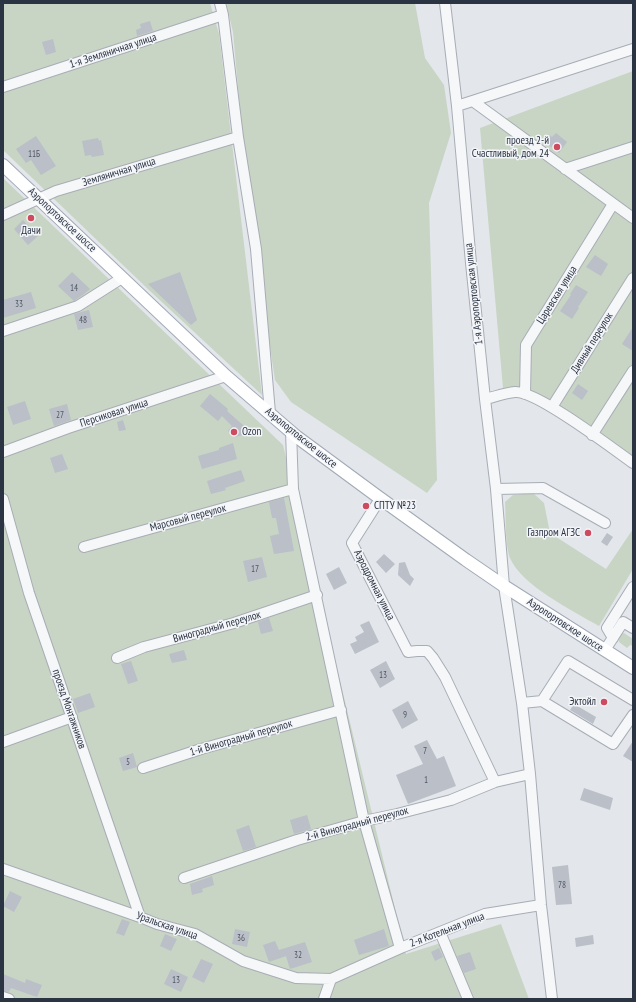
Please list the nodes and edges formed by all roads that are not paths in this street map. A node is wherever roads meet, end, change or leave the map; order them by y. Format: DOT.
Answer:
graph roads {
  1 [pos="220,3"];
  2 [pos="445,3"];
  3 [pos="223,15"];
  4 [pos="633,49"];
  5 [pos="3,87"];
  6 [pos="474,102"];
  7 [pos="457,106"];
  8 [pos="238,137"];
  9 [pos="633,147"];
  10 [pos="3,165"];
  11 [pos="565,169"];
  12 [pos="40,199"];
  13 [pos="613,204"];
  14 [pos="3,215"];
  15 [pos="633,218"];
  16 [pos="122,278"];
  17 [pos="633,278"];
  18 [pos="3,331"];
  19 [pos="633,371"];
  20 [pos="226,376"];
  21 [pos="525,394"];
  22 [pos="485,399"];
  23 [pos="552,407"];
  24 [pos="270,413"];
  25 [pos="291,431"];
  26 [pos="592,435"];
  27 [pos="3,452"];
  28 [pos="633,463"];
  29 [pos="293,489"];
  30 [pos="496,489"];
  31 [pos="3,499"];
  32 [pos="380,499"];
  33 [pos="605,523"];
  34 [pos="84,547"];
  35 [pos="504,586"];
  36 [pos="633,587"];
  37 [pos="316,595"];
  38 [pos="633,628"];
  39 [pos="613,638"];
  40 [pos="605,650"];
  41 [pos="117,658"];
  42 [pos="633,668"];
  43 [pos="633,700"];
  44 [pos="542,701"];
  45 [pos="522,703"];
  46 [pos="341,710"];
  47 [pos="633,715"];
  48 [pos="72,717"];
  49 [pos="3,741"];
  50 [pos="143,768"];
  51 [pos="530,774"];
  52 [pos="495,782"];
  53 [pos="364,820"];
  54 [pos="3,869"];
  55 [pos="184,878"];
  56 [pos="541,905"];
  57 [pos="140,917"];
  58 [pos="440,932"];
  59 [pos="400,948"];
  60 [pos="331,979"];
  61 [pos="3,996"];
  62 [pos="9,999"];
  63 [pos="324,999"];
  64 [pos="468,999"];
  65 [pos="552,999"];
  1 -- 3 [label="street"];
  2 -- 7 [label="street, 1-я Аэропортовская улица"];
  3 -- 5 [label="street, 1-я Земляничная улица"];
  3 -- 8 [label="street"];
  4 -- 6 [label="street"];
  6 -- 7 [label="street"];
  6 -- 11 [label="street"];
  7 -- 22 [label="street, 1-я Аэропортовская улица"];
  8 -- 12 [label="street, Земляничная улица"];
  8 -- 24 [label="street"];
  9 -- 11 [label="street"];
  10 -- 12 [label="main road, Аэропортовское шоссе"];
  11 -- 13 [label="street"];
  12 -- 14 [label="street, Земляничная улица"];
  12 -- 16 [label="main road, Аэропортовское шоссе"];
  13 -- 15 [label="street"];
  13 -- 21 [label="street, Царевская улица"];
  16 -- 18 [label="street"];
  16 -- 20 [label="main road, Аэропортовское шоссе"];
  17 -- 23 [label="street, Дивный переулок"];
  19 -- 26 [label="street"];
  20 -- 24 [label="main road, Аэропортовское шоссе"];
  20 -- 27 [label="street, Персиковая улица"];
  21 -- 22 [label="street"];
  21 -- 23 [label="street"];
  22 -- 30 [label="street, 1-я Аэропортовская улица"];
  23 -- 26 [label="street"];
  24 -- 25 [label="main road, Аэропортовское шоссе"];
  25 -- 29 [label="street"];
  25 -- 32 [label="main road, Аэропортовское шоссе"];
  26 -- 28 [label="street"];
  29 -- 34 [label="street, Марсовый переулок"];
  29 -- 37 [label="street"];
  30 -- 33 [label="street"];
  30 -- 35 [label="street, 1-я Аэропортовская улица"];
  31 -- 48 [label="street, проезд Монтажников"];
  32 -- 35 [label="main road, Аэропортовское шоссе"];
  32 -- 52 [label="street, Аэродромная улица"];
  35 -- 40 [label="main road, Аэропортовское шоссе"];
  35 -- 45 [label="street, 1-я Аэропортовская улица"];
  36 -- 39 [label="street"];
  37 -- 41 [label="street, Виноградный переулок"];
  37 -- 46 [label="street"];
  38 -- 39 [label="street"];
  39 -- 40 [label="street"];
  40 -- 42 [label="main road, Аэропортовское шоссе"];
  43 -- 44 [label="street"];
  44 -- 45 [label="street"];
  44 -- 47 [label="street"];
  45 -- 51 [label="street, 1-я Аэропортовская улица"];
  46 -- 50 [label="street, 1-й Виноградный переулок"];
  46 -- 53 [label="street"];
  48 -- 49 [label="street"];
  48 -- 57 [label="street, проезд Монтажников"];
  51 -- 52 [label="street, 2-й Виноградный переулок"];
  51 -- 56 [label="street, 1-я Аэропортовская улица"];
  52 -- 53 [label="street, 2-й Виноградный переулок"];
  53 -- 55 [label="street, 2-й Виноградный переулок"];
  53 -- 59 [label="street"];
  54 -- 57 [label="street, Уральская улица"];
  56 -- 58 [label="street, 2-я Котельная улица"];
  56 -- 65 [label="street, 1-я Аэропортовская улица"];
  57 -- 60 [label="street, Уральская улица"];
  58 -- 59 [label="street, 2-я Котельная улица"];
  58 -- 64 [label="street"];
  59 -- 60 [label="street, 2-я Котельная улица"];
  60 -- 63 [label="street"];
  61 -- 62 [label="street"];
}
